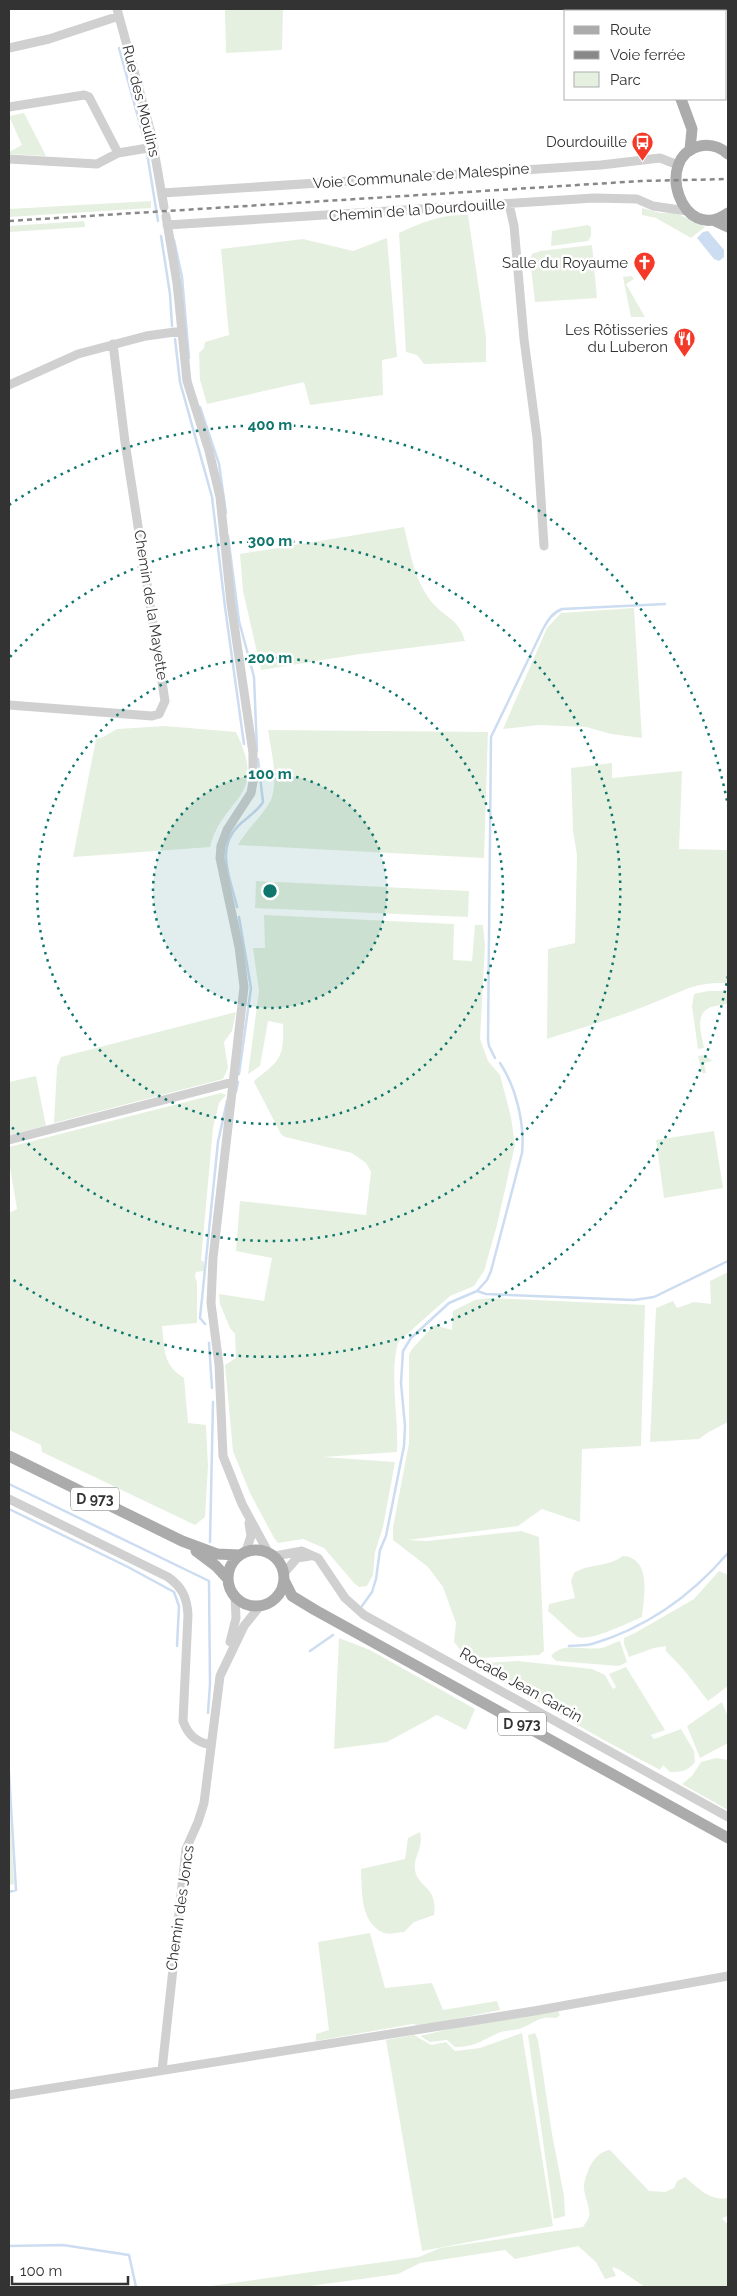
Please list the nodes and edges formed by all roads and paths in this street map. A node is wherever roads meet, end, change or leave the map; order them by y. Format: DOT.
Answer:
graph roads {
  1 [pos="118,13"];
  2 [pos="9,48"];
  3 [pos="681,100"];
  4 [pos="9,107"];
  5 [pos="692,129"];
  6 [pos="154,147"];
  7 [pos="722,148"];
  8 [pos="690,150"];
  9 [pos="118,153"];
  10 [pos="9,159"];
  11 [pos="678,165"];
  12 [pos="162,193"];
  13 [pos="678,196"];
  14 [pos="509,204"];
  15 [pos="665,207"];
  16 [pos="687,211"];
  17 [pos="728,213"];
  18 [pos="166,216"];
  19 [pos="713,220"];
  20 [pos="728,227"];
  21 [pos="182,332"];
  22 [pos="113,344"];
  23 [pos="9,385"];
  24 [pos="544,546"];
  25 [pos="9,705"];
  26 [pos="232,1082"];
  27 [pos="9,1140"];
  28 [pos="9,1456"];
  29 [pos="9,1499"];
  30 [pos="242,1504"];
  31 [pos="182,1541"];
  32 [pos="242,1553"];
  33 [pos="271,1554"];
  34 [pos="318,1558"];
  35 [pos="285,1577"];
  36 [pos="228,1579"];
  37 [pos="235,1597"];
  38 [pos="264,1605"];
  39 [pos="315,1610"];
  40 [pos="226,1659"];
  41 [pos="211,1745"];
  42 [pos="728,1817"];
  43 [pos="728,1838"];
  44 [pos="728,1976"];
  45 [pos="162,2070"];
  46 [pos="9,2095"];
  1 -- 2 [label="street"];
  1 -- 6 [label="street, Rue des Moulins"];
  3 -- 5 [label="main road"];
  4 -- 9 [label="street"];
  5 -- 7 [label="main road"];
  5 -- 8 [label="main road"];
  6 -- 9 [label="street"];
  6 -- 12 [label="street, Rue des Moulins"];
  7 -- 8 [label="main road"];
  8 -- 11 [label="main road"];
  9 -- 10 [label="street"];
  11 -- 12 [label="street, Voie Communale de Malespine"];
  11 -- 13 [label="main road"];
  12 -- 18 [label="street, Rue des Moulins"];
  13 -- 15 [label="street"];
  13 -- 16 [label="main road"];
  14 -- 15 [label="street, Chemin de la Dourdouille"];
  14 -- 18 [label="street, Chemin de la Dourdouille"];
  14 -- 24 [label="street"];
  15 -- 16 [label="street, Chemin de la Dourdouille"];
  16 -- 19 [label="main road"];
  17 -- 19 [label="main road"];
  18 -- 21 [label="street, Rue des Moulins"];
  19 -- 20 [label="main road"];
  21 -- 22 [label="street"];
  21 -- 26 [label="street, Rue des Moulins"];
  22 -- 23 [label="street"];
  22 -- 25 [label="street, Chemin de la Mayette"];
  26 -- 27 [label="street"];
  26 -- 30 [label="street, Rue des Moulins"];
  28 -- 31 [label="main road, D 973"];
  29 -- 41 [label="street"];
  30 -- 32 [label="street"];
  30 -- 33 [label="street"];
  31 -- 32 [label="main road, D 973"];
  31 -- 36 [label="main road, D 973"];
  32 -- 33 [label="main road"];
  32 -- 36 [label="main road"];
  33 -- 34 [label="street"];
  33 -- 35 [label="main road"];
  34 -- 35 [label="street"];
  34 -- 42 [label="street, Rocade Jean Garcin / D 973"];
  35 -- 38 [label="main road"];
  35 -- 39 [label="main road, D 973"];
  36 -- 37 [label="main road"];
  37 -- 38 [label="main road"];
  37 -- 40 [label="street, Chemin des Joncs"];
  38 -- 39 [label="main road, D 973"];
  38 -- 40 [label="street, Chemin des Joncs"];
  39 -- 43 [label="main road, D 973"];
  40 -- 41 [label="street, Chemin des Joncs"];
  41 -- 45 [label="street, Chemin des Joncs"];
  44 -- 45 [label="street"];
  45 -- 46 [label="street"];
}
